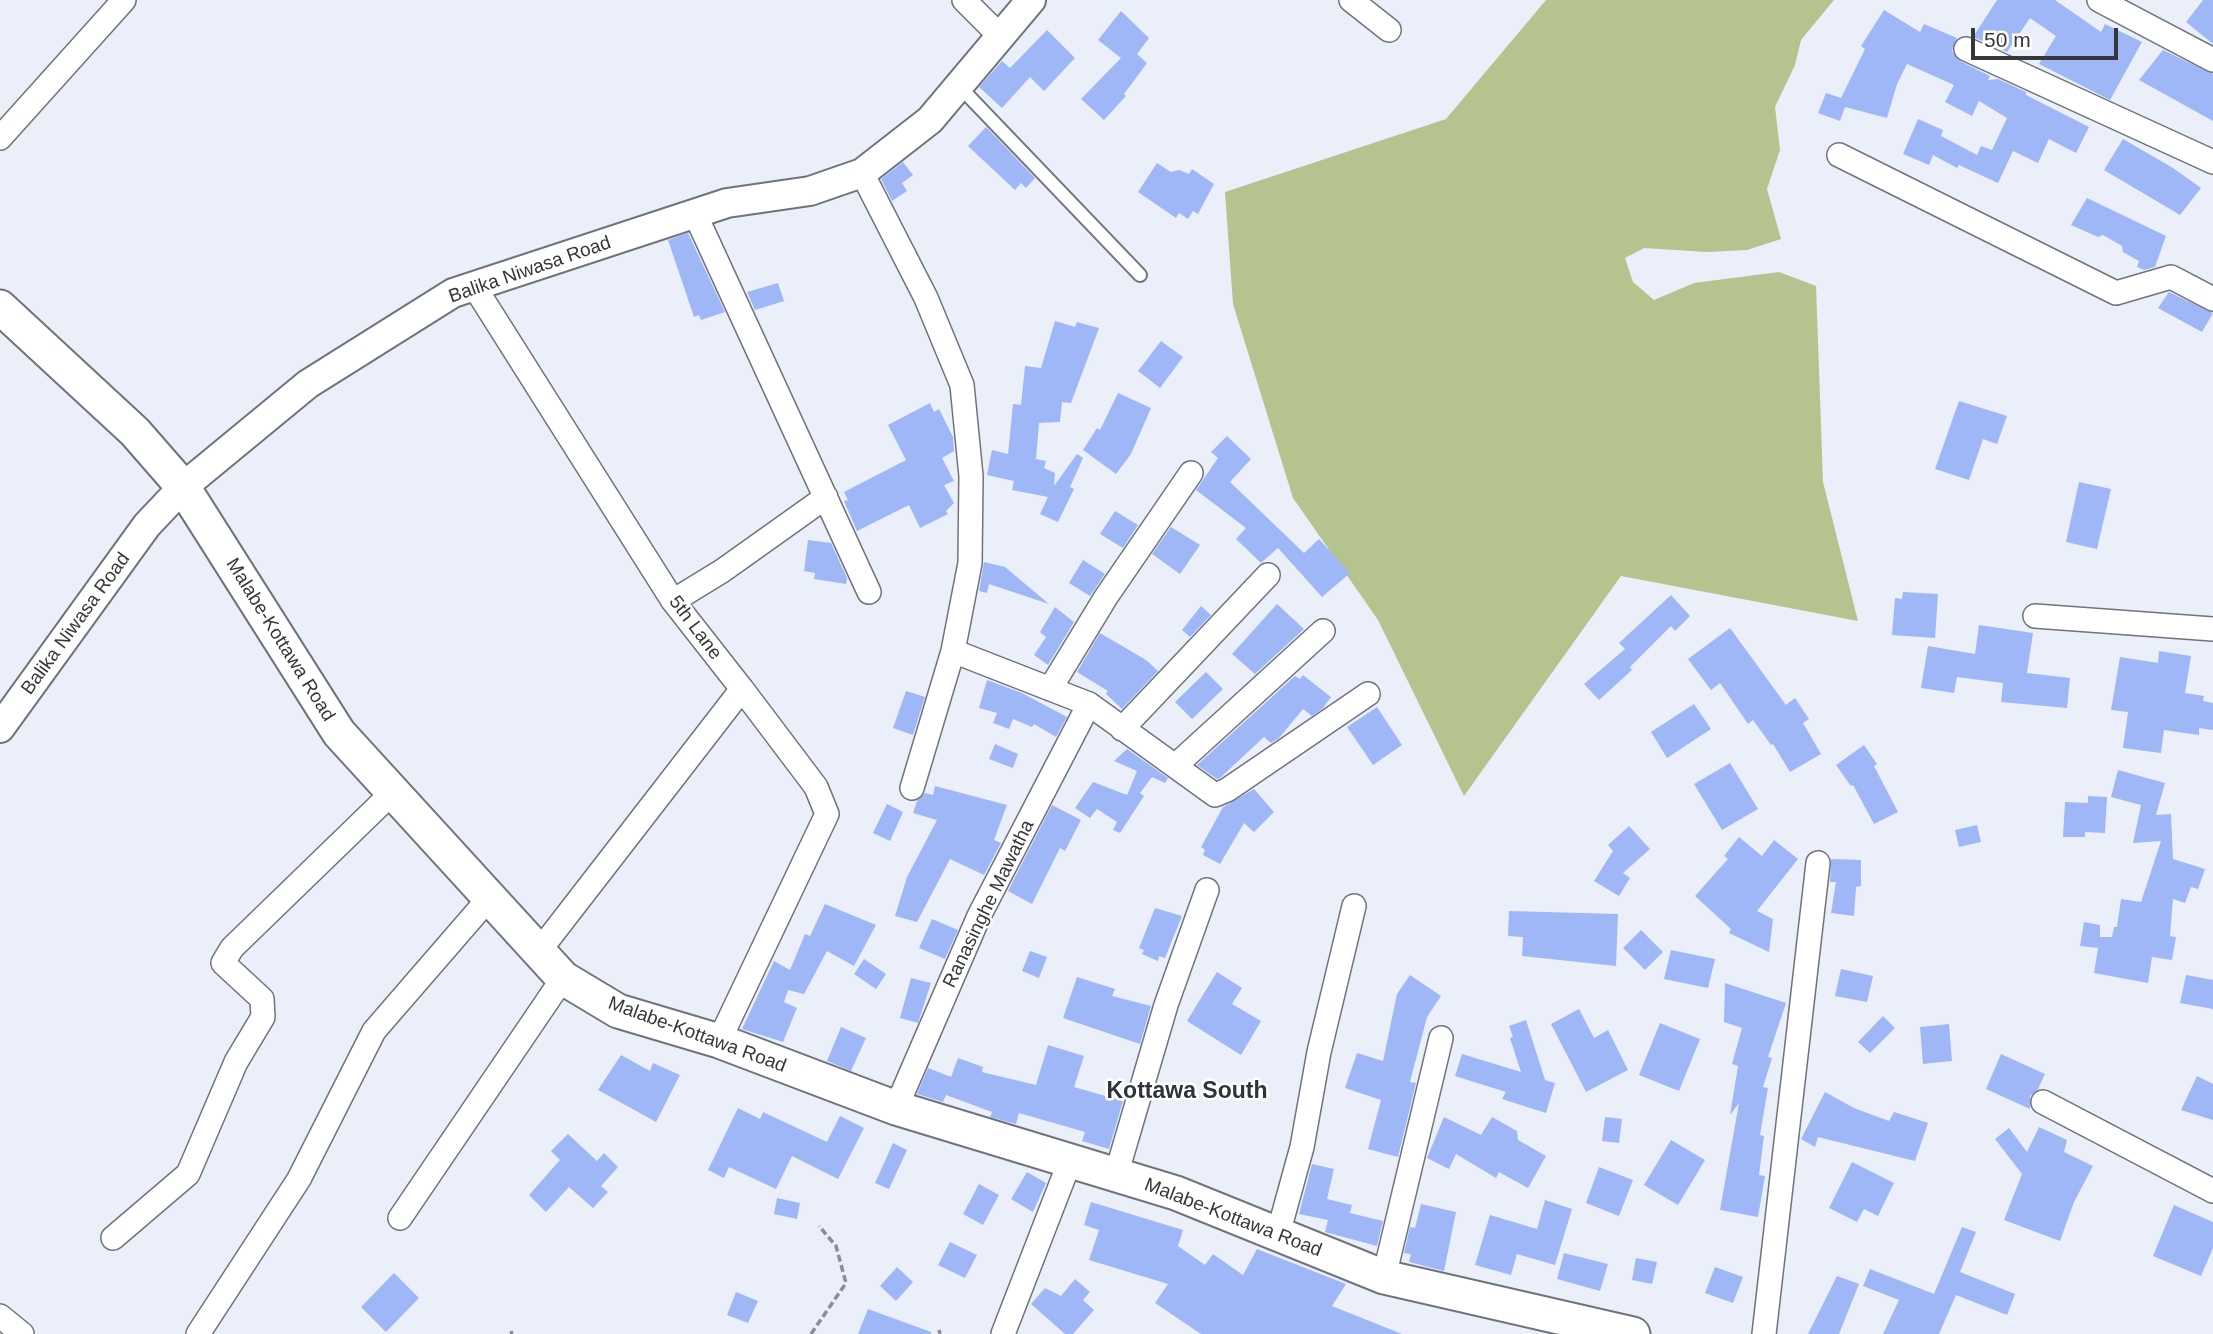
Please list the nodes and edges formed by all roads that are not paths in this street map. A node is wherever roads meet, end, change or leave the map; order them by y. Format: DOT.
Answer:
graph roads {
  1 [pos="124,0"];
  2 [pos="964,0"];
  3 [pos="1031,0"];
  4 [pos="1351,0"];
  5 [pos="2099,0"];
  6 [pos="1390,30"];
  7 [pos="1000,36"];
  8 [pos="1966,49"];
  9 [pos="2213,60"];
  10 [pos="958,86"];
  11 [pos="0,138"];
  12 [pos="1839,155"];
  13 [pos="2213,162"];
  14 [pos="862,173"];
  15 [pos="696,216"];
  16 [pos="1140,275"];
  17 [pos="474,286"];
  18 [pos="2213,299"];
  19 [pos="0,307"];
  20 [pos="1191,473"];
  21 [pos="183,486"];
  22 [pos="826,498"];
  23 [pos="1268,575"];
  24 [pos="869,592"];
  25 [pos="673,601"];
  26 [pos="2035,616"];
  27 [pos="2213,629"];
  28 [pos="1323,631"];
  29 [pos="953,651"];
  30 [pos="742,689"];
  31 [pos="1050,689"];
  32 [pos="1368,694"];
  33 [pos="1088,704"];
  34 [pos="0,728"];
  35 [pos="1122,729"];
  36 [pos="1175,766"];
  37 [pos="912,788"];
  38 [pos="393,792"];
  39 [pos="1818,863"];
  40 [pos="1207,890"];
  41 [pos="490,897"];
  42 [pos="1354,906"];
  43 [pos="540,950"];
  44 [pos="564,978"];
  45 [pos="1441,1038"];
  46 [pos="719,1041"];
  47 [pos="2043,1102"];
  48 [pos="896,1108"];
  49 [pos="1070,1161"];
  50 [pos="1116,1175"];
  51 [pos="2213,1191"];
  52 [pos="400,1218"];
  53 [pos="1278,1234"];
  54 [pos="113,1238"];
  55 [pos="1384,1277"];
  56 [pos="0,1315"];
  57 [pos="22,1334"];
  58 [pos="198,1334"];
  59 [pos="1003,1334"];
  60 [pos="1633,1334"];
  61 [pos="1764,1334"];
  1 -- 11 [label="street"];
  2 -- 7 [label="street"];
  3 -- 7 [label="street, Balika Niwasa Road"];
  4 -- 6 [label="street"];
  5 -- 9 [label="street"];
  7 -- 10 [label="street, Balika Niwasa Road"];
  8 -- 13 [label="street"];
  10 -- 14 [label="street, Balika Niwasa Road"];
  10 -- 16 [label="lane"];
  12 -- 18 [label="street"];
  14 -- 15 [label="street, Balika Niwasa Road"];
  14 -- 29 [label="street"];
  15 -- 17 [label="street, Balika Niwasa Road"];
  15 -- 22 [label="street"];
  17 -- 21 [label="street, Balika Niwasa Road"];
  17 -- 25 [label="street, 5th Lane"];
  19 -- 21 [label="main road, Malabe-Kottawa Road"];
  20 -- 31 [label="street"];
  21 -- 34 [label="street, Balika Niwasa Road"];
  21 -- 38 [label="main road, Malabe-Kottawa Road"];
  22 -- 24 [label="street"];
  22 -- 25 [label="street"];
  23 -- 35 [label="street"];
  25 -- 30 [label="street, 5th Lane"];
  26 -- 27 [label="street"];
  28 -- 36 [label="street"];
  29 -- 31 [label="street"];
  29 -- 37 [label="street"];
  30 -- 43 [label="street"];
  30 -- 46 [label="street, 5th Lane"];
  31 -- 33 [label="street"];
  32 -- 36 [label="street"];
  33 -- 35 [label="street"];
  33 -- 48 [label="street, Ranasinghe Mawatha"];
  35 -- 36 [label="street"];
  38 -- 41 [label="main road, Malabe-Kottawa Road"];
  38 -- 54 [label="street"];
  39 -- 61 [label="street"];
  40 -- 50 [label="street"];
  41 -- 43 [label="main road, Malabe-Kottawa Road"];
  41 -- 58 [label="street"];
  42 -- 53 [label="street"];
  43 -- 44 [label="main road, Malabe-Kottawa Road"];
  44 -- 46 [label="main road, Malabe-Kottawa Road"];
  44 -- 52 [label="street"];
  45 -- 55 [label="street"];
  46 -- 48 [label="main road, Malabe-Kottawa Road"];
  47 -- 51 [label="street"];
  48 -- 49 [label="main road, Malabe-Kottawa Road"];
  49 -- 50 [label="main road, Malabe-Kottawa Road"];
  49 -- 59 [label="street"];
  50 -- 53 [label="main road, Malabe-Kottawa Road"];
  53 -- 55 [label="main road, Malabe-Kottawa Road"];
  55 -- 60 [label="main road, Malabe-Kottawa Road"];
  56 -- 57 [label="street"];
}
